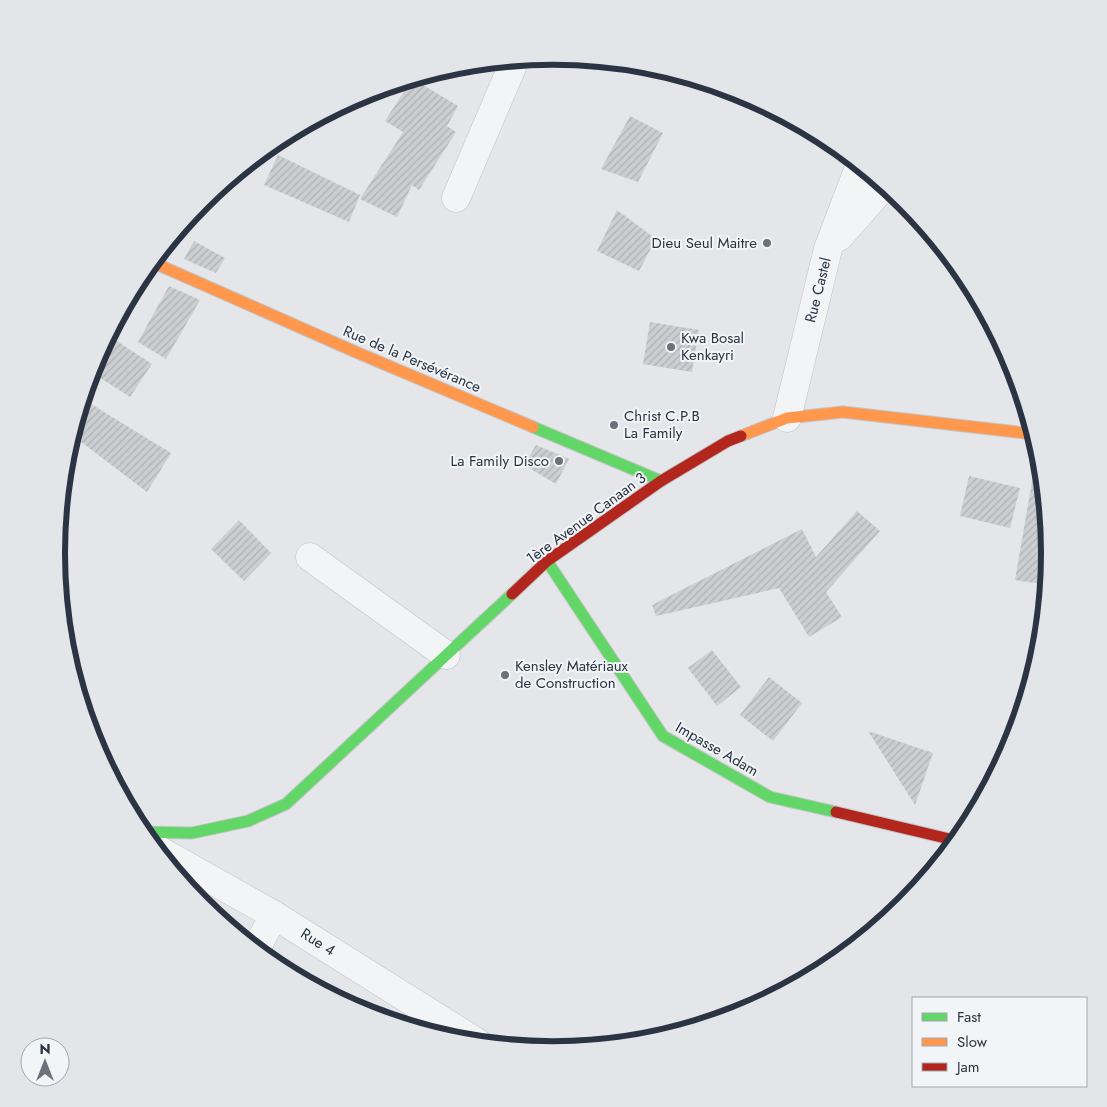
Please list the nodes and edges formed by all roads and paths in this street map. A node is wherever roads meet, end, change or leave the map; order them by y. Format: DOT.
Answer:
graph roads {
  1 [pos="512,67"];
  2 [pos="858,171"];
  3 [pos="880,190"];
  4 [pos="456,198"];
  5 [pos="828,249"];
  6 [pos="159,265"];
  7 [pos="787,418"];
  8 [pos="1027,433"];
  9 [pos="662,481"];
  10 [pos="310,557"];
  11 [pos="547,561"];
  12 [pos="446,655"];
  13 [pos="152,832"];
  14 [pos="950,839"];
  15 [pos="170,857"];
  16 [pos="274,914"];
  17 [pos="259,943"];
  18 [pos="464,1034"];
  1 -- 4 [label="street"];
  2 -- 5 [label="street, Rue Castel"];
  3 -- 5 [label="street"];
  5 -- 7 [label="street, Rue Castel"];
  6 -- 9 [label="street, Rue de la Persévérance"];
  7 -- 8 [label="street, 1ère Avenue Canaan 3"];
  7 -- 9 [label="street, 1ère Avenue Canaan 3"];
  9 -- 11 [label="street, 1ère Avenue Canaan 3"];
  10 -- 12 [label="street"];
  11 -- 12 [label="street, 1ère Avenue Canaan 3"];
  11 -- 14 [label="street, Impasse Adam"];
  12 -- 13 [label="street, 1ère Avenue Canaan 3"];
  15 -- 16 [label="street, Rue 4"];
  16 -- 17 [label="street"];
  16 -- 18 [label="street, Rue 4"];
}
